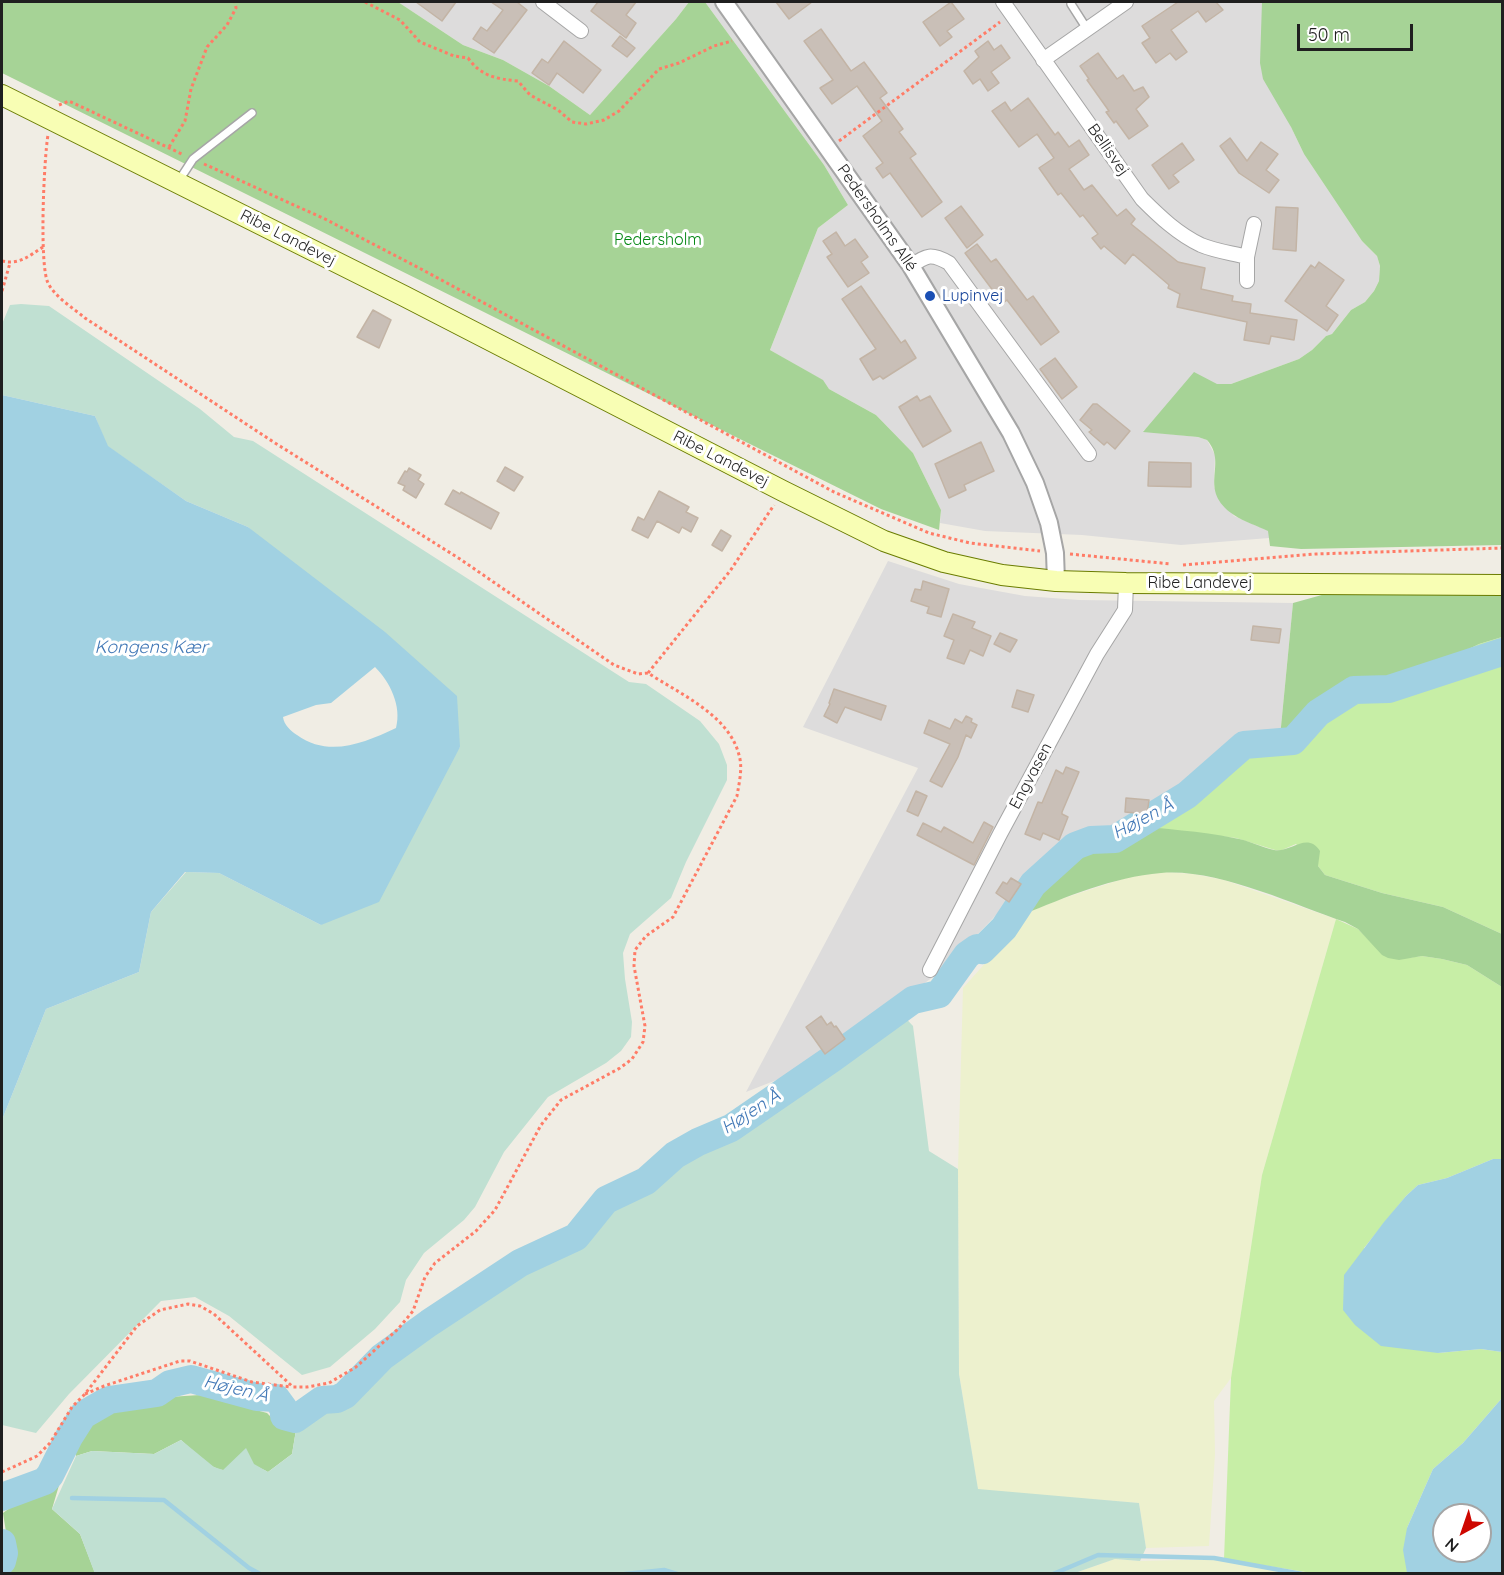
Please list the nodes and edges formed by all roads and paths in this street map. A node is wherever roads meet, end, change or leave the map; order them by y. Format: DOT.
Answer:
graph roads {
  1 [pos="235,2"];
  2 [pos="365,2"];
  3 [pos="543,2"];
  4 [pos="724,2"];
  5 [pos="1003,2"];
  6 [pos="1126,2"];
  7 [pos="1071,4"];
  8 [pos="1011,14"];
  9 [pos="1087,29"];
  10 [pos="581,31"];
  11 [pos="749,37"];
  12 [pos="1043,60"];
  13 [pos="2,95"];
  14 [pos="252,113"];
  15 [pos="51,120"];
  16 [pos="169,147"];
  17 [pos="828,148"];
  18 [pos="193,159"];
  19 [pos="178,182"];
  20 [pos="1254,224"];
  21 [pos="43,247"];
  22 [pos="1247,257"];
  23 [pos="2,261"];
  24 [pos="10,263"];
  25 [pos="911,266"];
  26 [pos="1247,281"];
  27 [pos="2,291"];
  28 [pos="1089,454"];
  29 [pos="783,491"];
  30 [pos="1503,548"];
  31 [pos="1056,553"];
  32 [pos="1056,581"];
  33 [pos="1126,583"];
  34 [pos="1503,585"];
  35 [pos="648,673"];
  36 [pos="930,970"];
  37 [pos="293,1387"];
  38 [pos="85,1394"];
  39 [pos="2,1472"];
  1 -- 16 [label="path"];
  2 -- 11 [label="path"];
  3 -- 10 [label="street"];
  4 -- 11 [label="street, Pedersholms Allé"];
  5 -- 8 [label="street, Bellisvej"];
  6 -- 9 [label="street"];
  7 -- 9 [label="lane"];
  8 -- 12 [label="street, Bellisvej"];
  8 -- 17 [label="path"];
  9 -- 12 [label="street"];
  11 -- 17 [label="street, Pedersholms Allé"];
  12 -- 22 [label="street, Bellisvej"];
  13 -- 15 [label="main road, Ribe Landevej"];
  14 -- 18 [label="lane"];
  15 -- 16 [label="path"];
  15 -- 19 [label="main road, Ribe Landevej"];
  15 -- 21 [label="path"];
  16 -- 18 [label="path"];
  17 -- 25 [label="street, Pedersholms Allé"];
  18 -- 19 [label="lane"];
  18 -- 31 [label="path"];
  19 -- 29 [label="main road, Ribe Landevej"];
  20 -- 22 [label="street"];
  21 -- 24 [label="path"];
  21 -- 35 [label="path"];
  22 -- 26 [label="street"];
  23 -- 24 [label="path"];
  24 -- 27 [label="path"];
  25 -- 28 [label="street"];
  25 -- 31 [label="street, Pedersholms Allé"];
  29 -- 32 [label="main road, Ribe Landevej"];
  29 -- 35 [label="path"];
  30 -- 31 [label="path"];
  31 -- 32 [label="street, Pedersholms Allé"];
  32 -- 33 [label="main road, Ribe Landevej"];
  33 -- 34 [label="main road, Ribe Landevej"];
  33 -- 36 [label="street, Engvasen"];
  35 -- 37 [label="path"];
  37 -- 38 [label="path"];
  37 -- 38 [label="path"];
  38 -- 39 [label="path"];
}
